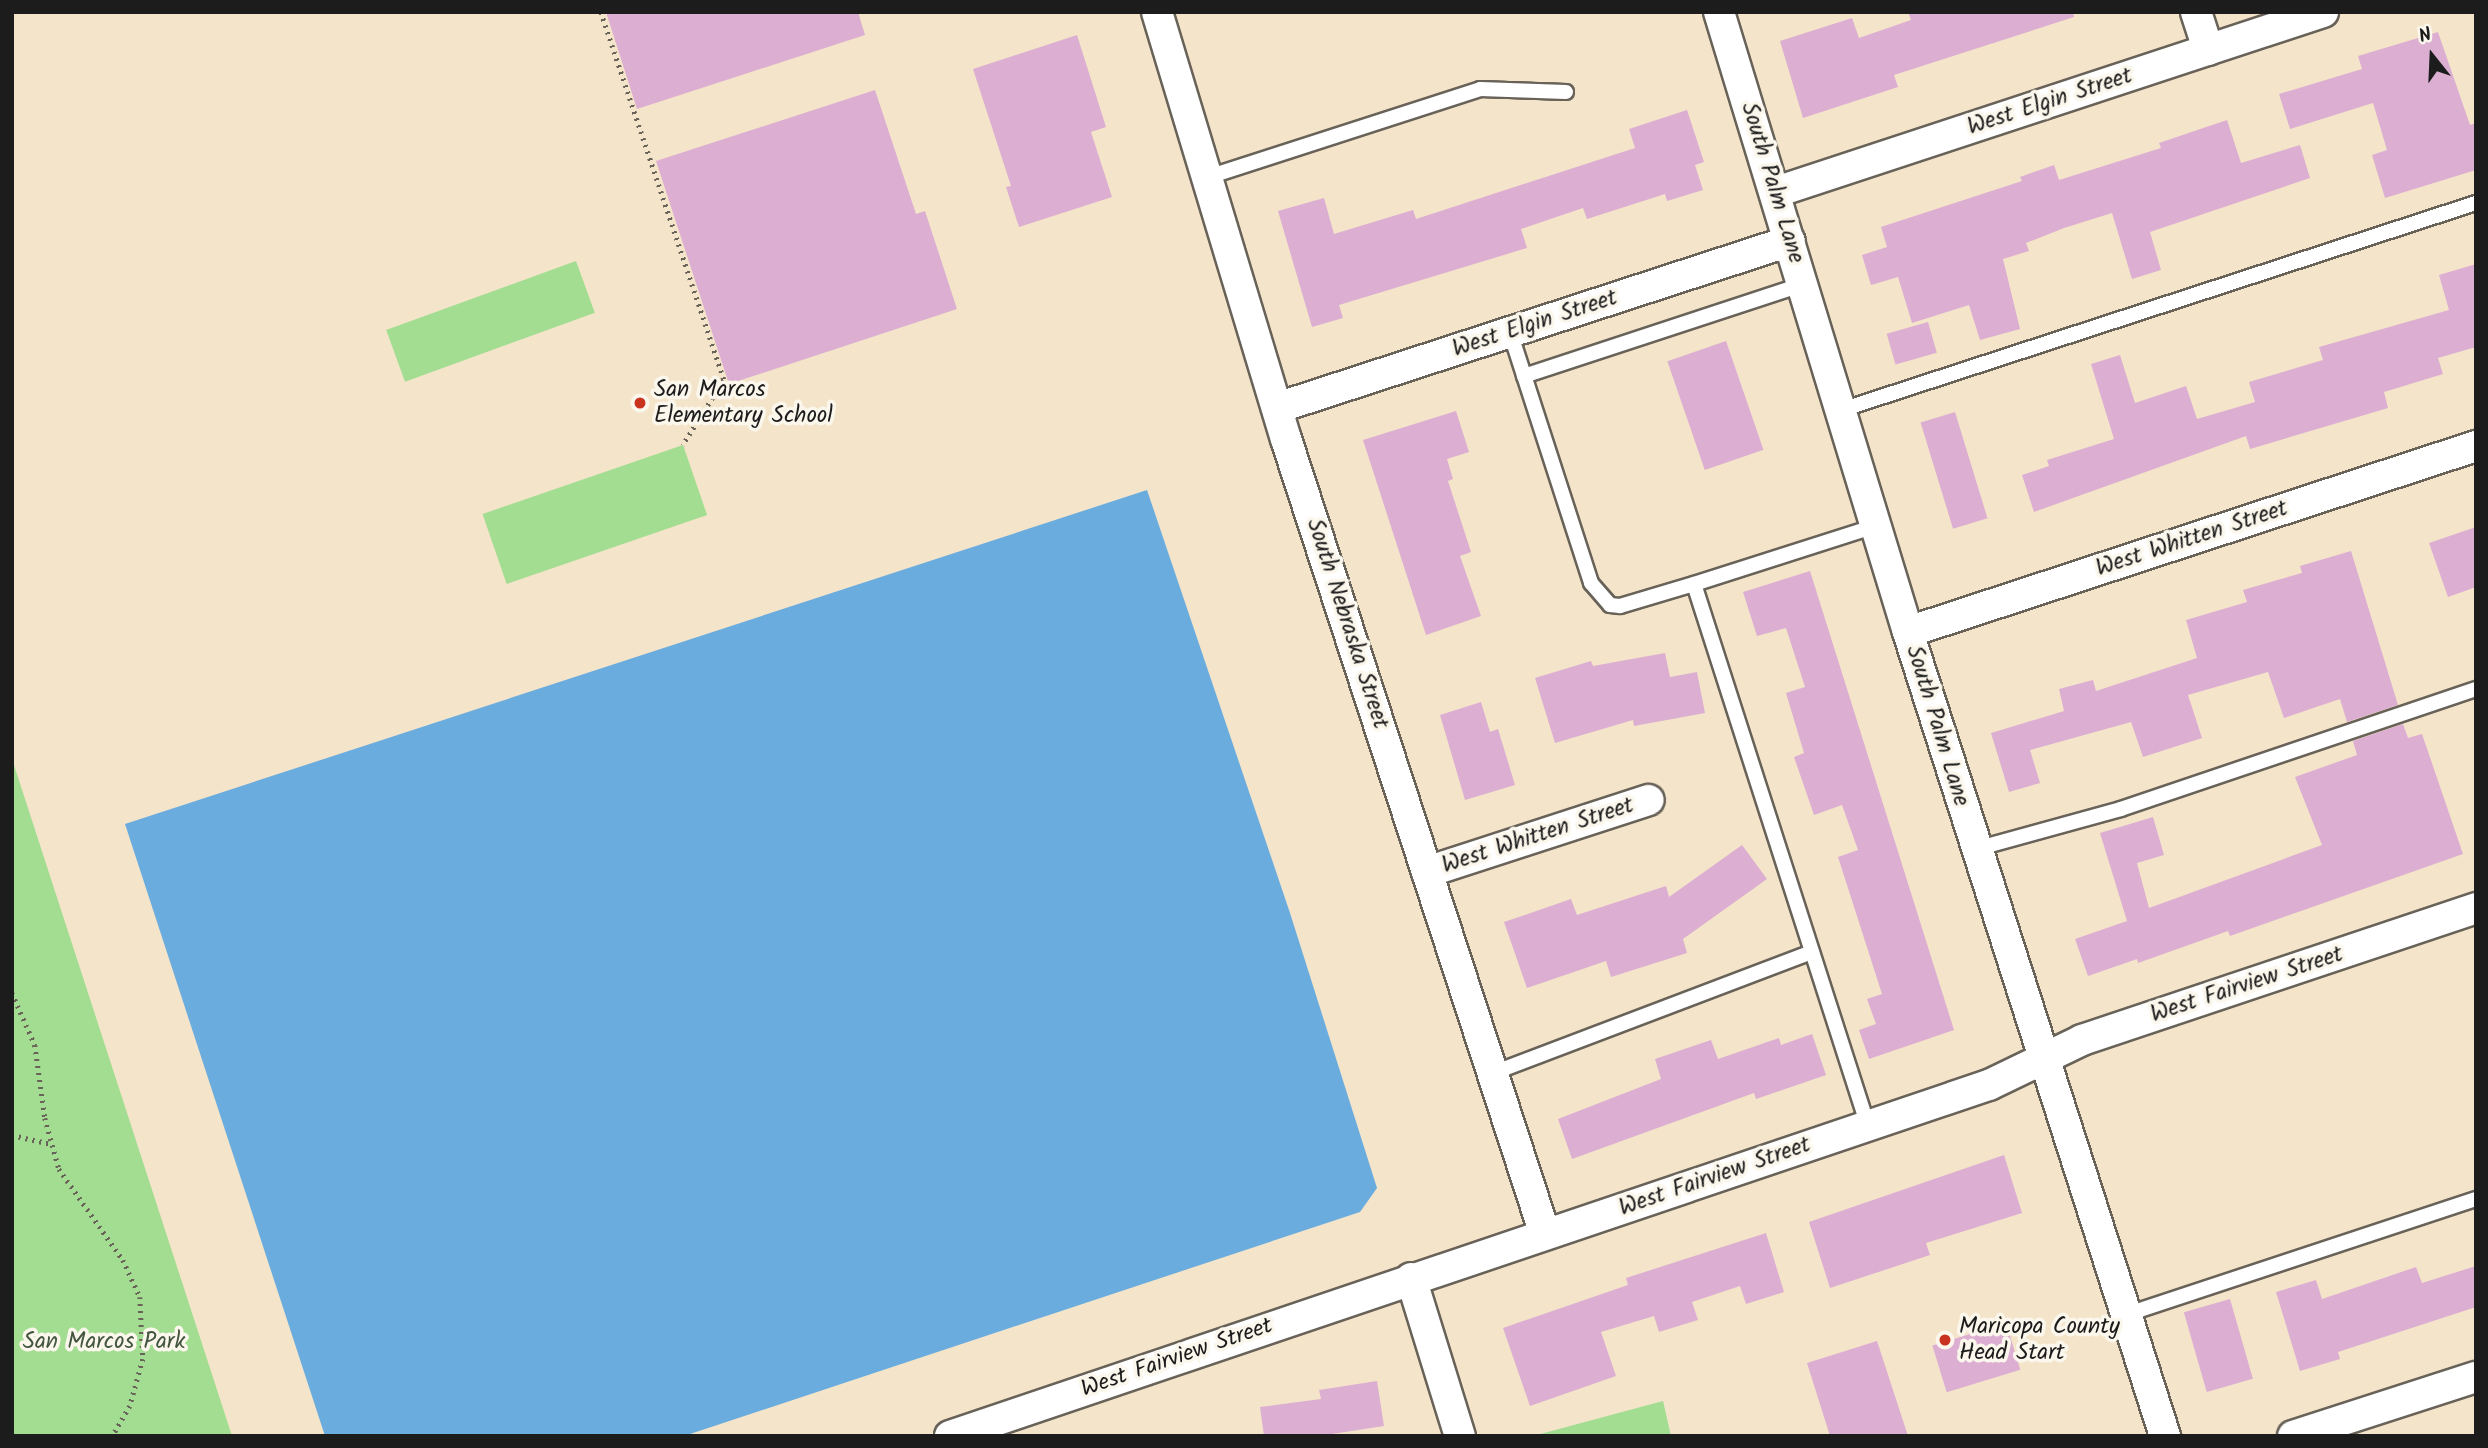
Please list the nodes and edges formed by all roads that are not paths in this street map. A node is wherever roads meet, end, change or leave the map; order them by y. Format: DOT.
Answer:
graph roads {
  1 [pos="1157,12"];
  2 [pos="1719,12"];
  3 [pos="2196,12"];
  4 [pos="2323,12"];
  5 [pos="2208,50"];
  6 [pos="1566,92"];
  7 [pos="1208,177"];
  8 [pos="1776,192"];
  9 [pos="2476,203"];
  10 [pos="1790,241"];
  11 [pos="1803,284"];
  12 [pos="1510,332"];
  13 [pos="1524,376"];
  14 [pos="1280,407"];
  15 [pos="1841,410"];
  16 [pos="2476,446"];
  17 [pos="1876,526"];
  18 [pos="1694,584"];
  19 [pos="1908,632"];
  20 [pos="2476,689"];
  21 [pos="1649,800"];
  22 [pos="1976,849"];
  23 [pos="1427,872"];
  24 [pos="2476,908"];
  25 [pos="1812,952"];
  26 [pos="2043,1060"];
  27 [pos="1493,1073"];
  28 [pos="1868,1126"];
  29 [pos="2476,1199"];
  30 [pos="1545,1234"];
  31 [pos="1410,1278"];
  32 [pos="2125,1315"];
  33 [pos="2476,1377"];
  34 [pos="950,1436"];
  35 [pos="1460,1436"];
  36 [pos="2165,1436"];
  37 [pos="2292,1436"];
  1 -- 7 [label="street, South Nebraska Street"];
  2 -- 8 [label="street, South Palm Lane"];
  3 -- 5 [label="street"];
  4 -- 5 [label="street, West Elgin Street"];
  5 -- 8 [label="street, West Elgin Street"];
  6 -- 7 [label="lane"];
  7 -- 14 [label="street, South Nebraska Street"];
  8 -- 10 [label="street, South Palm Lane"];
  9 -- 15 [label="lane"];
  10 -- 11 [label="street, South Palm Lane"];
  10 -- 12 [label="street, West Elgin Street"];
  11 -- 13 [label="lane"];
  11 -- 15 [label="street, South Palm Lane"];
  12 -- 13 [label="lane"];
  12 -- 14 [label="street, West Elgin Street"];
  13 -- 18 [label="lane"];
  14 -- 23 [label="street, South Nebraska Street"];
  15 -- 17 [label="street, South Palm Lane"];
  16 -- 19 [label="street, West Whitten Street"];
  17 -- 18 [label="lane"];
  17 -- 19 [label="street, South Palm Lane"];
  18 -- 25 [label="lane"];
  19 -- 22 [label="street, South Palm Lane"];
  20 -- 22 [label="lane"];
  21 -- 23 [label="street, West Whitten Street"];
  22 -- 26 [label="street, South Palm Lane"];
  23 -- 27 [label="street, South Nebraska Street"];
  24 -- 26 [label="street, West Fairview Street"];
  25 -- 27 [label="lane"];
  25 -- 28 [label="lane"];
  26 -- 28 [label="street, West Fairview Street"];
  26 -- 32 [label="street, South Palm Lane"];
  27 -- 30 [label="street, South Nebraska Street"];
  28 -- 30 [label="street, West Fairview Street"];
  29 -- 32 [label="lane"];
  30 -- 31 [label="street, West Fairview Street"];
  31 -- 34 [label="street, West Fairview Street"];
  31 -- 35 [label="street"];
  32 -- 36 [label="street, South Palm Lane"];
  33 -- 37 [label="street"];
}
